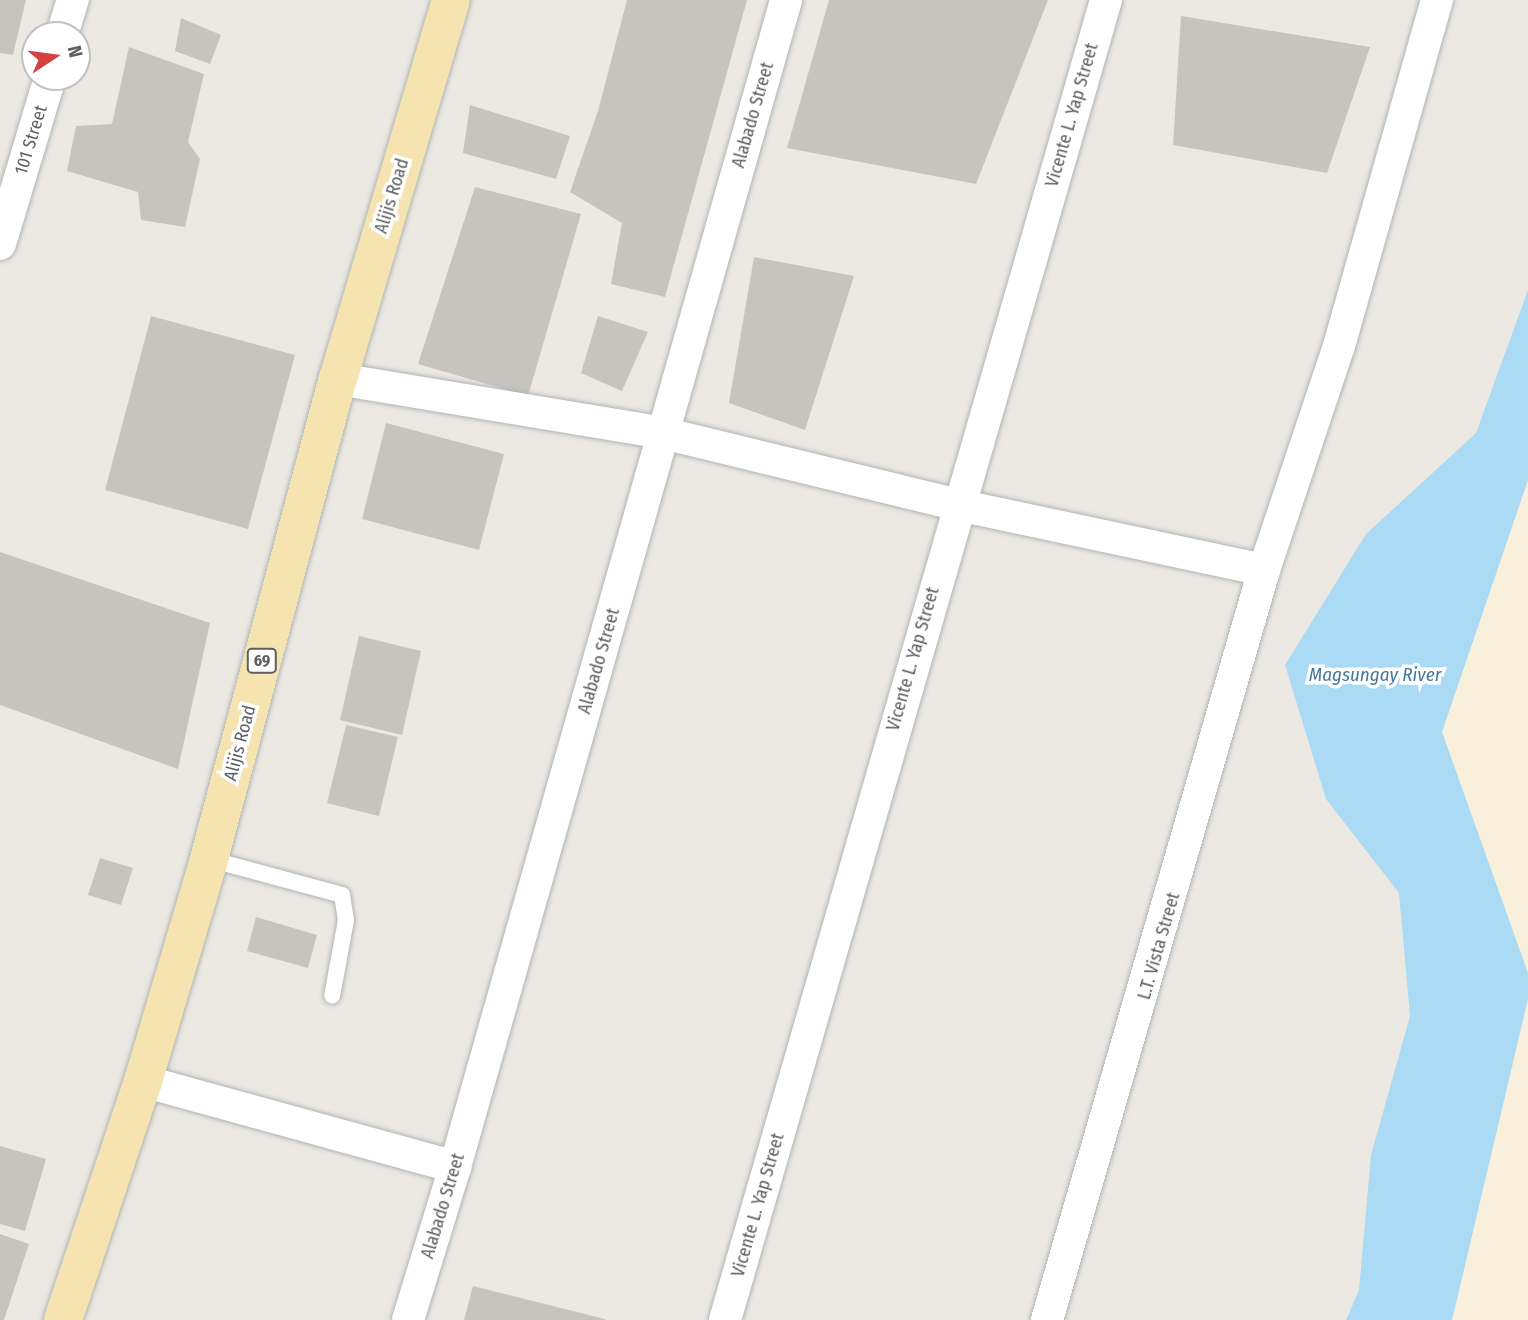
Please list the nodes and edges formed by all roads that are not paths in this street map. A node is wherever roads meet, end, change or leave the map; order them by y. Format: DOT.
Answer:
graph roads {
  1 [pos="73,0"];
  2 [pos="451,0"];
  3 [pos="786,0"];
  4 [pos="1106,0"];
  5 [pos="1437,0"];
  6 [pos="66,21"];
  7 [pos="46,91"];
  8 [pos="0,244"];
  9 [pos="338,379"];
  10 [pos="663,433"];
  11 [pos="958,505"];
  12 [pos="1264,570"];
  13 [pos="209,859"];
  14 [pos="332,996"];
  15 [pos="143,1081"];
  16 [pos="456,1167"];
  17 [pos="63,1320"];
  18 [pos="408,1320"];
  19 [pos="724,1320"];
  20 [pos="1047,1320"];
  1 -- 6 [label="street"];
  2 -- 9 [label="main road, Alijis Road / 69"];
  3 -- 10 [label="street, Alabado Street"];
  4 -- 11 [label="street, Vicente L. Yap Street"];
  5 -- 12 [label="street, L.T. Vista Street"];
  7 -- 8 [label="street, 101 Street"];
  9 -- 10 [label="street"];
  9 -- 13 [label="main road, Alijis Road / 69"];
  10 -- 11 [label="street"];
  10 -- 16 [label="street, Alabado Street"];
  11 -- 12 [label="street"];
  11 -- 19 [label="street, Vicente L. Yap Street"];
  12 -- 20 [label="street, L.T. Vista Street"];
  13 -- 14 [label="lane"];
  13 -- 15 [label="main road, Alijis Road / 69"];
  15 -- 16 [label="street"];
  15 -- 17 [label="main road, Alijis Road / 69"];
  16 -- 18 [label="street, Alabado Street"];
}
